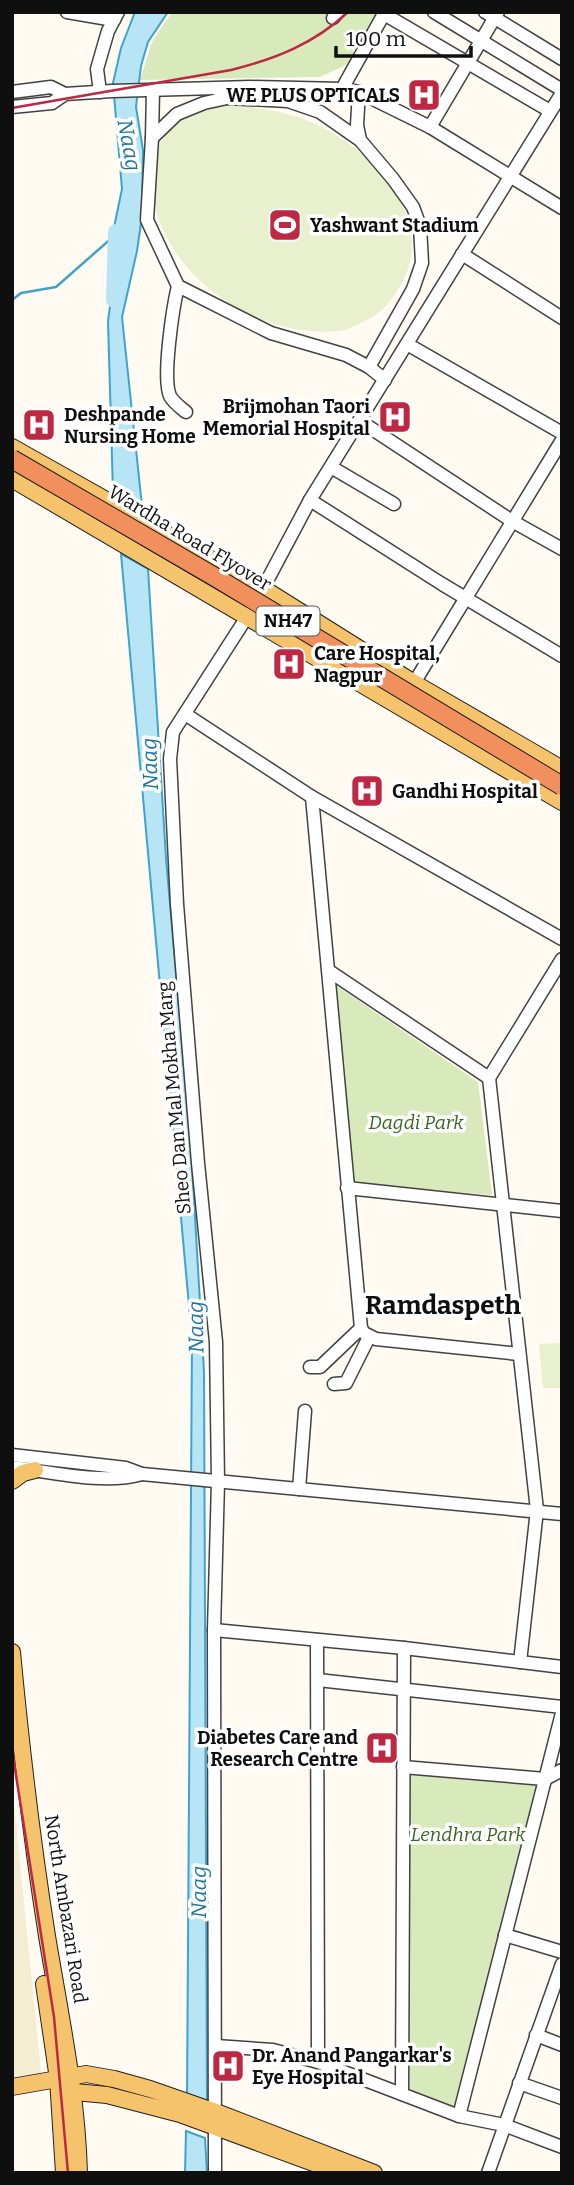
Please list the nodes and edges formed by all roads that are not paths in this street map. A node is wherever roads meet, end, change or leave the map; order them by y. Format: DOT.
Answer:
graph roads {
  1 [pos="67,12"];
  2 [pos="433,12"];
  3 [pos="384,13"];
  4 [pos="493,14"];
  5 [pos="116,16"];
  6 [pos="480,42"];
  7 [pos="562,59"];
  8 [pos="468,63"];
  9 [pos="209,89"];
  10 [pos="342,89"];
  11 [pos="149,90"];
  12 [pos="12,92"];
  13 [pos="106,92"];
  14 [pos="359,92"];
  15 [pos="562,92"];
  16 [pos="65,94"];
  17 [pos="227,98"];
  18 [pos="12,107"];
  19 [pos="550,111"];
  20 [pos="430,127"];
  21 [pos="152,138"];
  22 [pos="360,140"];
  23 [pos="509,175"];
  24 [pos="562,208"];
  25 [pos="462,254"];
  26 [pos="178,286"];
  27 [pos="562,318"];
  28 [pos="407,344"];
  29 [pos="369,367"];
  30 [pos="385,380"];
  31 [pos="186,412"];
  32 [pos="360,421"];
  33 [pos="562,433"];
  34 [pos="562,440"];
  35 [pos="12,447"];
  36 [pos="12,459"];
  37 [pos="331,467"];
  38 [pos="12,470"];
  39 [pos="12,479"];
  40 [pos="310,500"];
  41 [pos="394,504"];
  42 [pos="512,521"];
  43 [pos="562,549"];
  44 [pos="264,589"];
  45 [pos="465,598"];
  46 [pos="247,616"];
  47 [pos="562,656"];
  48 [pos="414,682"];
  49 [pos="185,714"];
  50 [pos="562,769"];
  51 [pos="562,786"];
  52 [pos="562,793"];
  53 [pos="312,797"];
  54 [pos="562,802"];
  55 [pos="562,939"];
  56 [pos="562,959"];
  57 [pos="328,971"];
  58 [pos="489,1078"];
  59 [pos="347,1188"];
  60 [pos="503,1205"];
  61 [pos="562,1211"];
  62 [pos="365,1333"];
  63 [pos="519,1354"];
  64 [pos="310,1367"];
  65 [pos="334,1384"];
  66 [pos="305,1411"];
  67 [pos="12,1454"];
  68 [pos="12,1467"];
  69 [pos="36,1470"];
  70 [pos="142,1474"];
  71 [pos="12,1481"];
  72 [pos="218,1482"];
  73 [pos="299,1489"];
  74 [pos="537,1510"];
  75 [pos="562,1514"];
  76 [pos="214,1630"];
  77 [pos="317,1640"];
  78 [pos="404,1648"];
  79 [pos="12,1652"];
  80 [pos="520,1662"];
  81 [pos="562,1667"];
  82 [pos="318,1680"];
  83 [pos="404,1689"];
  84 [pos="562,1710"];
  85 [pos="12,1765"];
  86 [pos="403,1767"];
  87 [pos="562,1770"];
  88 [pos="545,1779"];
  89 [pos="505,1935"];
  90 [pos="562,1952"];
  91 [pos="562,1964"];
  92 [pos="557,1992"];
  93 [pos="536,2035"];
  94 [pos="562,2045"];
  95 [pos="216,2046"];
  96 [pos="318,2062"];
  97 [pos="519,2083"];
  98 [pos="65,2084"];
  99 [pos="12,2087"];
  100 [pos="402,2093"];
  101 [pos="12,2097"];
  102 [pos="562,2098"];
  103 [pos="459,2116"];
  104 [pos="216,2119"];
  105 [pos="504,2125"];
  106 [pos="562,2147"];
  107 [pos="64,2173"];
  108 [pos="79,2173"];
  109 [pos="215,2173"];
  110 [pos="341,2173"];
  111 [pos="374,2173"];
  112 [pos="488,2173"];
  1 -- 5 [label="street"];
  2 -- 6 [label="street"];
  3 -- 8 [label="street"];
  3 -- 10 [label="street"];
  4 -- 6 [label="street"];
  4 -- 7 [label="street"];
  5 -- 13 [label="street"];
  6 -- 8 [label="street"];
  6 -- 15 [label="street"];
  8 -- 19 [label="street"];
  8 -- 20 [label="street"];
  9 -- 10 [label="street"];
  9 -- 11 [label="street"];
  9 -- 17 [label="street"];
  10 -- 14 [label="street"];
  11 -- 13 [label="street"];
  11 -- 21 [label="street"];
  12 -- 16 [label="street"];
  13 -- 16 [label="street"];
  14 -- 20 [label="street"];
  14 -- 22 [label="street"];
  15 -- 19 [label="street, Sheo Dan Mal Mokha Marg"];
  16 -- 18 [label="street"];
  17 -- 21 [label="street"];
  17 -- 22 [label="street"];
  19 -- 23 [label="street, Sheo Dan Mal Mokha Marg"];
  20 -- 23 [label="street"];
  21 -- 26 [label="street"];
  22 -- 29 [label="street"];
  23 -- 24 [label="street"];
  23 -- 25 [label="street, Sheo Dan Mal Mokha Marg"];
  25 -- 27 [label="street"];
  25 -- 28 [label="street, Sheo Dan Mal Mokha Marg"];
  26 -- 29 [label="street"];
  26 -- 31 [label="street"];
  28 -- 30 [label="street, Sheo Dan Mal Mokha Marg"];
  28 -- 33 [label="street"];
  29 -- 30 [label="street"];
  30 -- 32 [label="street, Sheo Dan Mal Mokha Marg"];
  32 -- 37 [label="street, Sheo Dan Mal Mokha Marg"];
  32 -- 42 [label="street"];
  34 -- 42 [label="street"];
  35 -- 44 [label="main road"];
  36 -- 51 [label="highway, Wardha Road Flyover / NH47, bridge"];
  37 -- 40 [label="street, Sheo Dan Mal Mokha Marg"];
  37 -- 41 [label="street"];
  38 -- 52 [label="highway, Wardha Road Flyover / NH47"];
  39 -- 46 [label="main road"];
  40 -- 44 [label="street, Sheo Dan Mal Mokha Marg"];
  40 -- 45 [label="street"];
  42 -- 43 [label="street"];
  42 -- 45 [label="street"];
  44 -- 46 [label="street, Sheo Dan Mal Mokha Marg"];
  44 -- 48 [label="main road"];
  45 -- 47 [label="street"];
  45 -- 48 [label="street"];
  46 -- 49 [label="street, Sheo Dan Mal Mokha Marg"];
  46 -- 54 [label="main road"];
  48 -- 50 [label="main road"];
  49 -- 53 [label="street"];
  49 -- 72 [label="street, Sheo Dan Mal Mokha Marg"];
  53 -- 55 [label="street"];
  53 -- 57 [label="street"];
  56 -- 58 [label="street"];
  57 -- 58 [label="street"];
  57 -- 59 [label="street"];
  58 -- 60 [label="street"];
  59 -- 60 [label="street"];
  59 -- 62 [label="street"];
  60 -- 61 [label="street"];
  60 -- 63 [label="street"];
  62 -- 63 [label="street"];
  62 -- 64 [label="street"];
  62 -- 65 [label="street"];
  63 -- 74 [label="street"];
  66 -- 73 [label="street"];
  67 -- 70 [label="street"];
  68 -- 69 [label="street"];
  69 -- 70 [label="street"];
  69 -- 71 [label="main road"];
  70 -- 72 [label="street"];
  72 -- 73 [label="street"];
  72 -- 76 [label="street, Sheo Dan Mal Mokha Marg"];
  73 -- 74 [label="street"];
  74 -- 75 [label="street"];
  74 -- 80 [label="street"];
  76 -- 77 [label="street"];
  76 -- 95 [label="street, Sheo Dan Mal Mokha Marg"];
  77 -- 78 [label="street"];
  77 -- 82 [label="street"];
  78 -- 80 [label="street"];
  78 -- 83 [label="street"];
  79 -- 98 [label="main road, North Ambazari Road"];
  80 -- 81 [label="street"];
  82 -- 83 [label="street"];
  82 -- 96 [label="street"];
  83 -- 84 [label="street"];
  83 -- 86 [label="street"];
  84 -- 88 [label="street"];
  85 -- 98 [label="main road, North Ambazari Road"];
  86 -- 88 [label="street"];
  86 -- 100 [label="street"];
  87 -- 88 [label="street"];
  88 -- 89 [label="street"];
  89 -- 90 [label="street"];
  89 -- 103 [label="street"];
  91 -- 92 [label="street"];
  92 -- 93 [label="street"];
  93 -- 94 [label="street"];
  93 -- 97 [label="street"];
  95 -- 96 [label="street"];
  95 -- 104 [label="street, Sheo Dan Mal Mokha Marg"];
  96 -- 100 [label="street"];
  97 -- 102 [label="street"];
  97 -- 105 [label="street"];
  98 -- 99 [label="main road"];
  98 -- 101 [label="main road"];
  98 -- 104 [label="main road"];
  98 -- 107 [label="main road, North Ambazari Road"];
  98 -- 108 [label="main road, North Ambazari Road"];
  100 -- 103 [label="street"];
  103 -- 105 [label="street"];
  104 -- 109 [label="street, Sheo Dan Mal Mokha Marg"];
  104 -- 110 [label="main road"];
  104 -- 111 [label="main road"];
  105 -- 106 [label="street"];
  105 -- 112 [label="street"];
}
